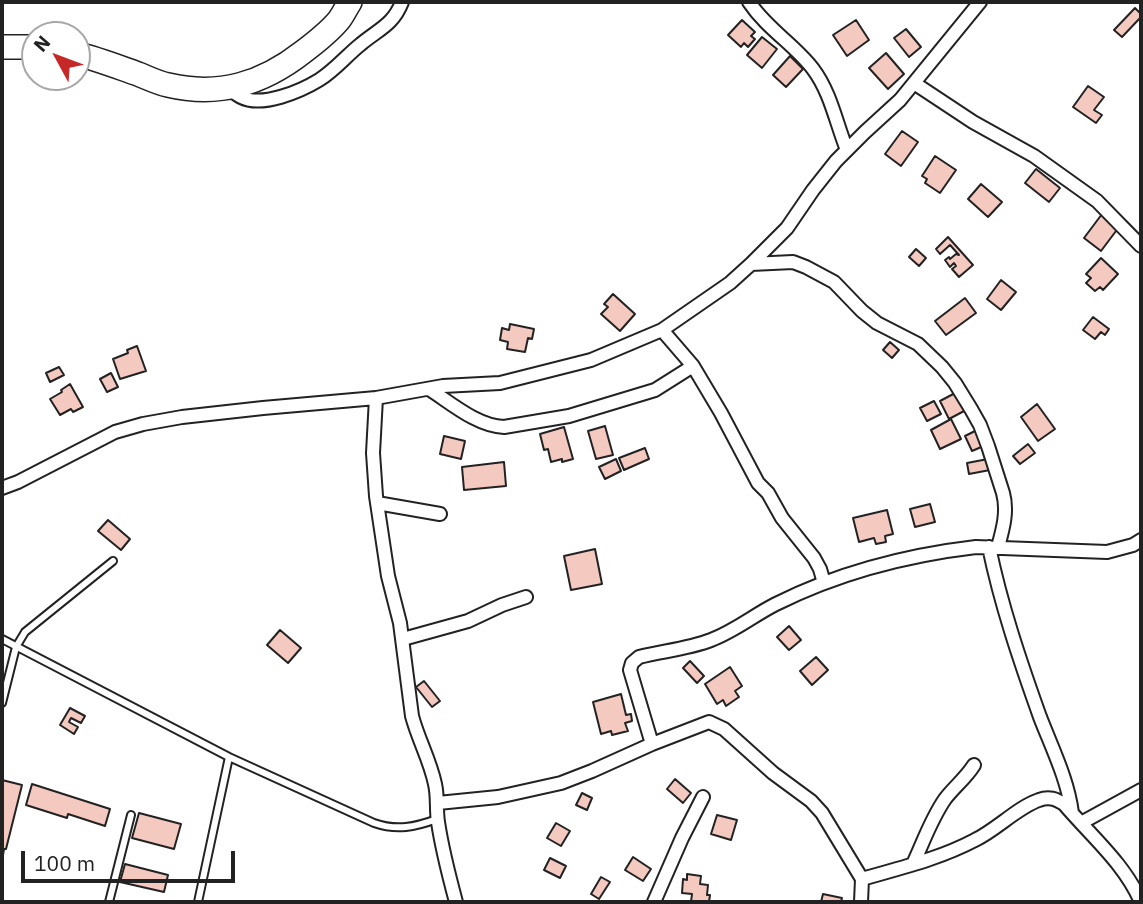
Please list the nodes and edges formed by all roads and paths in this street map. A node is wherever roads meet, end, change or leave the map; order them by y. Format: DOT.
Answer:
graph roads {
  1 [pos="350,2"];
  2 [pos="402,2"];
  3 [pos="749,2"];
  4 [pos="980,2"];
  5 [pos="2,47"];
  6 [pos="21,47"];
  7 [pos="91,58"];
  8 [pos="914,83"];
  9 [pos="228,88"];
  10 [pos="847,150"];
  11 [pos="1141,246"];
  12 [pos="751,264"];
  13 [pos="662,330"];
  14 [pos="693,366"];
  15 [pos="429,389"];
  16 [pos="376,398"];
  17 [pos="2,488"];
  18 [pos="377,503"];
  19 [pos="440,514"];
  20 [pos="1141,540"];
  21 [pos="993,547"];
  22 [pos="113,561"];
  23 [pos="824,583"];
  24 [pos="526,597"];
  25 [pos="2,639"];
  26 [pos="403,639"];
  27 [pos="16,647"];
  28 [pos="2,703"];
  29 [pos="652,744"];
  30 [pos="229,757"];
  31 [pos="974,765"];
  32 [pos="1141,790"];
  33 [pos="703,797"];
  34 [pos="438,803"];
  35 [pos="131,815"];
  36 [pos="1077,818"];
  37 [pos="438,820"];
  38 [pos="913,864"];
  39 [pos="862,878"];
  40 [pos="109,902"];
  41 [pos="198,902"];
  42 [pos="456,902"];
  43 [pos="654,902"];
  44 [pos="861,902"];
  45 [pos="1140,902"];
  1 -- 9 [label="highway"];
  2 -- 9 [label="street"];
  3 -- 10 [label="street"];
  4 -- 8 [label="street"];
  5 -- 6 [label="highway"];
  7 -- 9 [label="highway"];
  8 -- 10 [label="street"];
  8 -- 11 [label="street"];
  10 -- 12 [label="street"];
  12 -- 13 [label="street"];
  12 -- 21 [label="street"];
  13 -- 14 [label="street"];
  13 -- 15 [label="street"];
  14 -- 15 [label="street"];
  14 -- 23 [label="street"];
  15 -- 16 [label="street"];
  16 -- 17 [label="street"];
  16 -- 18 [label="street"];
  18 -- 19 [label="street"];
  18 -- 26 [label="street"];
  20 -- 21 [label="street"];
  21 -- 23 [label="street"];
  21 -- 36 [label="street"];
  22 -- 27 [label="lane"];
  23 -- 29 [label="street"];
  24 -- 26 [label="street"];
  25 -- 27 [label="lane"];
  26 -- 34 [label="street"];
  27 -- 28 [label="lane"];
  27 -- 30 [label="lane"];
  29 -- 34 [label="street"];
  29 -- 39 [label="street"];
  30 -- 37 [label="lane"];
  30 -- 41 [label="lane"];
  31 -- 38 [label="street"];
  32 -- 36 [label="street"];
  33 -- 43 [label="street"];
  34 -- 37 [label="street"];
  35 -- 40 [label="lane"];
  36 -- 38 [label="street"];
  36 -- 45 [label="street"];
  37 -- 42 [label="street"];
  38 -- 39 [label="street"];
  39 -- 44 [label="street"];
}
